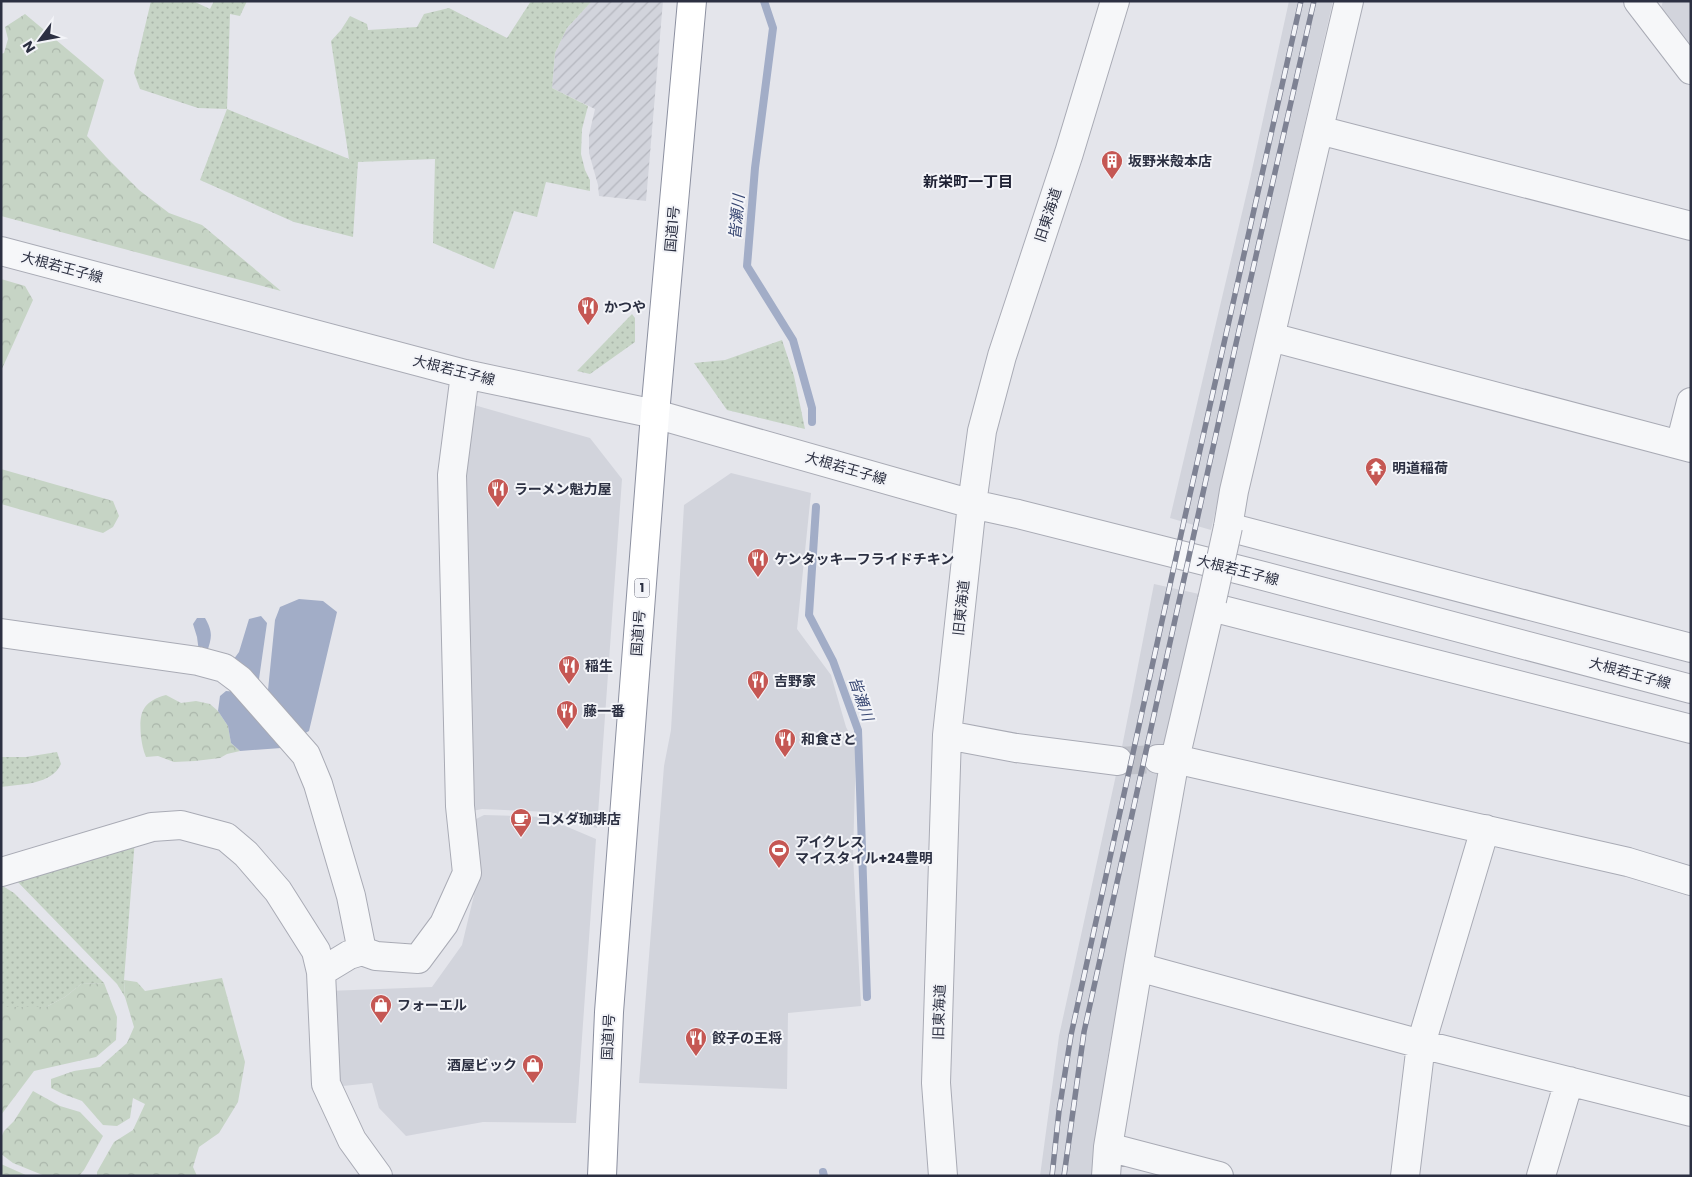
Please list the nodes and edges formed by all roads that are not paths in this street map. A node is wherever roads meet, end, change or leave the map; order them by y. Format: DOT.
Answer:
graph roads {
  1 [pos="692,1"];
  2 [pos="1115,1"];
  3 [pos="1349,1"];
  4 [pos="1638,1"];
  5 [pos="1691,70"];
  6 [pos="1319,130"];
  7 [pos="1691,226"];
  8 [pos="1,251"];
  9 [pos="1271,337"];
  10 [pos="465,374"];
  11 [pos="1691,402"];
  12 [pos="655,414"];
  13 [pos="1685,446"];
  14 [pos="972,504"];
  15 [pos="1228,527"];
  16 [pos="1212,604"];
  17 [pos="1,633"];
  18 [pos="1691,648"];
  19 [pos="1691,689"];
  20 [pos="1691,729"];
  21 [pos="947,735"];
  22 [pos="1167,759"];
  23 [pos="1118,761"];
  24 [pos="1485,829"];
  25 [pos="1,872"];
  26 [pos="1691,881"];
  27 [pos="362,951"];
  28 [pos="1138,967"];
  29 [pos="321,972"];
  30 [pos="1421,1044"];
  31 [pos="1569,1082"];
  32 [pos="1691,1112"];
  33 [pos="1108,1147"];
  34 [pos="378,1176"];
  35 [pos="602,1176"];
  36 [pos="942,1176"];
  37 [pos="1106,1176"];
  38 [pos="1219,1176"];
  39 [pos="1405,1176"];
  40 [pos="1541,1176"];
  1 -- 12 [label="highway, 国道1号 / 1"];
  2 -- 14 [label="street, 旧東海道"];
  3 -- 6 [label="street"];
  4 -- 5 [label="street"];
  6 -- 7 [label="street"];
  6 -- 9 [label="street"];
  8 -- 10 [label="street, 大根若王子線"];
  9 -- 13 [label="street"];
  9 -- 15 [label="street"];
  10 -- 12 [label="street, 大根若王子線"];
  10 -- 27 [label="street"];
  11 -- 13 [label="street"];
  12 -- 14 [label="street, 大根若王子線"];
  12 -- 35 [label="highway, 国道1号 / 1"];
  14 -- 19 [label="street, 大根若王子線"];
  14 -- 21 [label="street, 旧東海道"];
  15 -- 16 [label="street, bridge"];
  15 -- 18 [label="street"];
  16 -- 20 [label="street"];
  16 -- 22 [label="street"];
  17 -- 27 [label="street"];
  21 -- 23 [label="street"];
  21 -- 36 [label="street, 旧東海道"];
  22 -- 24 [label="street"];
  22 -- 28 [label="street"];
  24 -- 26 [label="street"];
  24 -- 30 [label="street"];
  25 -- 29 [label="street"];
  27 -- 29 [label="street"];
  28 -- 30 [label="street"];
  28 -- 33 [label="street"];
  29 -- 34 [label="street"];
  30 -- 31 [label="street"];
  30 -- 39 [label="street"];
  31 -- 32 [label="street"];
  31 -- 40 [label="street"];
  33 -- 37 [label="street"];
  33 -- 38 [label="street"];
}
